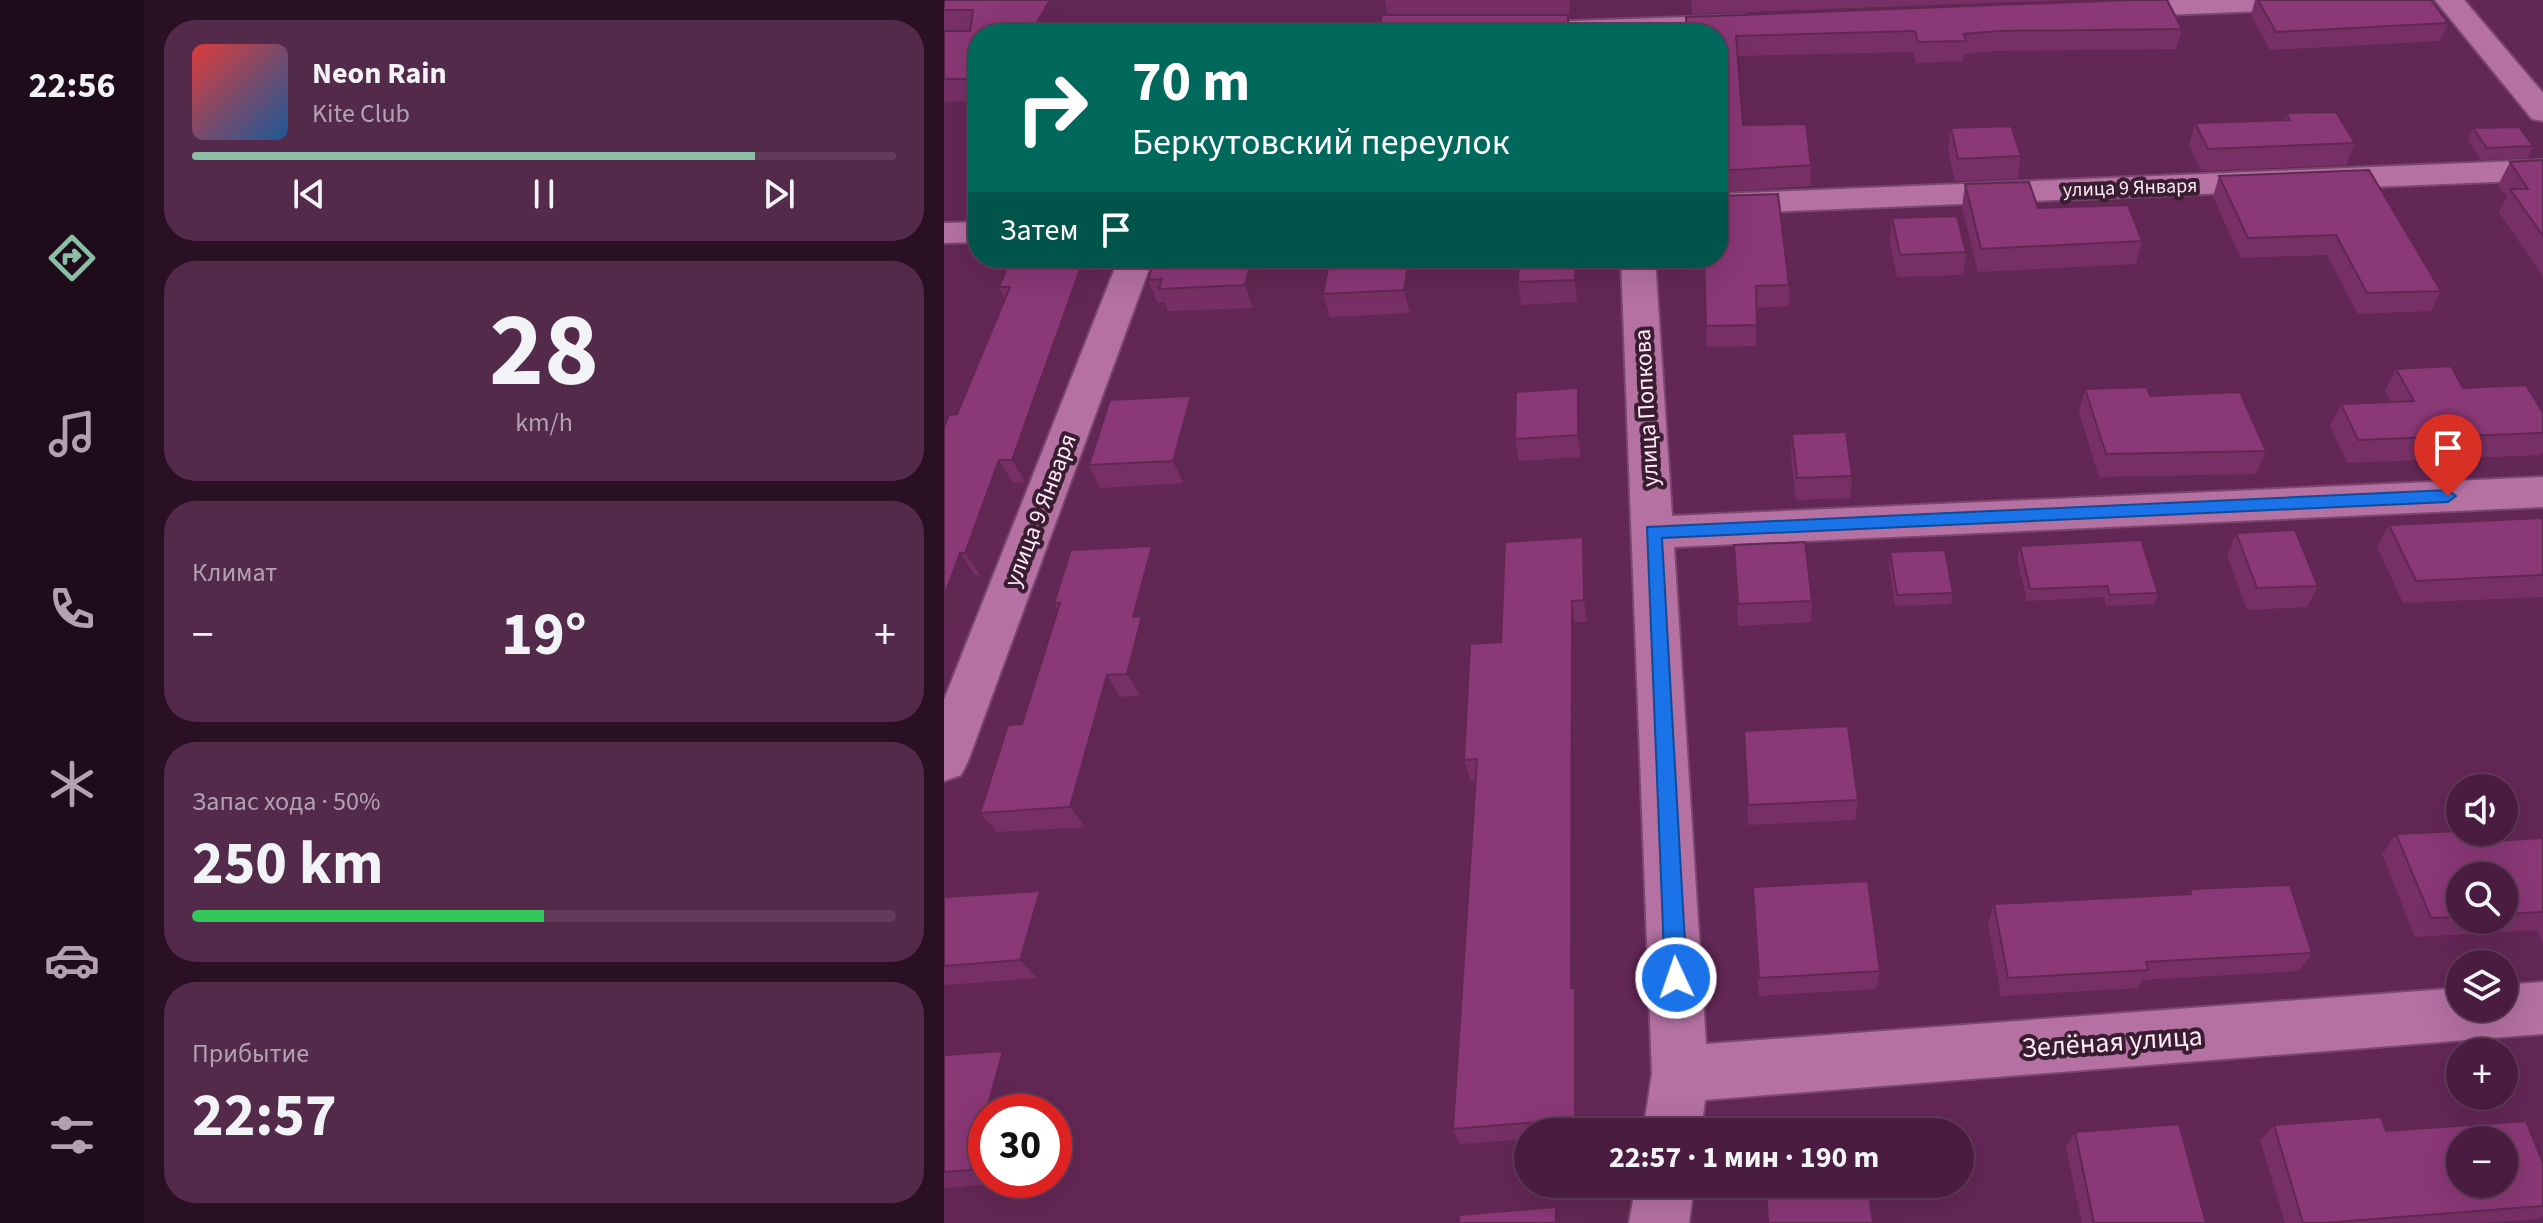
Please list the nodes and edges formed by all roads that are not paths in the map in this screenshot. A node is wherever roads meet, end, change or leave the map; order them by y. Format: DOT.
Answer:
graph roads {
  1 [pos="1623,0"];
  2 [pos="2342,0"];
  3 [pos="2449,0"];
  4 [pos="2087,10"];
  5 [pos="1767,23"];
  6 [pos="1624,24"];
  7 [pos="1728,25"];
  8 [pos="2543,112"];
  9 [pos="2543,170"];
  10 [pos="1728,204"];
  11 [pos="968,232"];
  12 [pos="944,233"];
  13 [pos="1132,268"];
  14 [pos="1639,268"];
  15 [pos="2543,492"];
  16 [pos="1653,532"];
  17 [pos="944,761"];
  18 [pos="2543,1008"];
  19 [pos="1680,1074"];
  20 [pos="1674,1118"];
  21 [pos="1663,1198"];
  22 [pos="1659,1223"];
  1 -- 6 [label="street"];
  2 -- 4 [label="street"];
  3 -- 8 [label="street"];
  5 -- 7 [label="street"];
  9 -- 10 [label="street, улица 9 Января"];
  11 -- 12 [label="street"];
  13 -- 17 [label="street, улица 9 Января"];
  14 -- 16 [label="street, улица Попкова"];
  15 -- 16 [label="street"];
  16 -- 19 [label="street, улица Попкова"];
  18 -- 19 [label="street, Зелёная улица"];
  19 -- 20 [label="street, улица Попкова"];
  21 -- 22 [label="street"];
}
